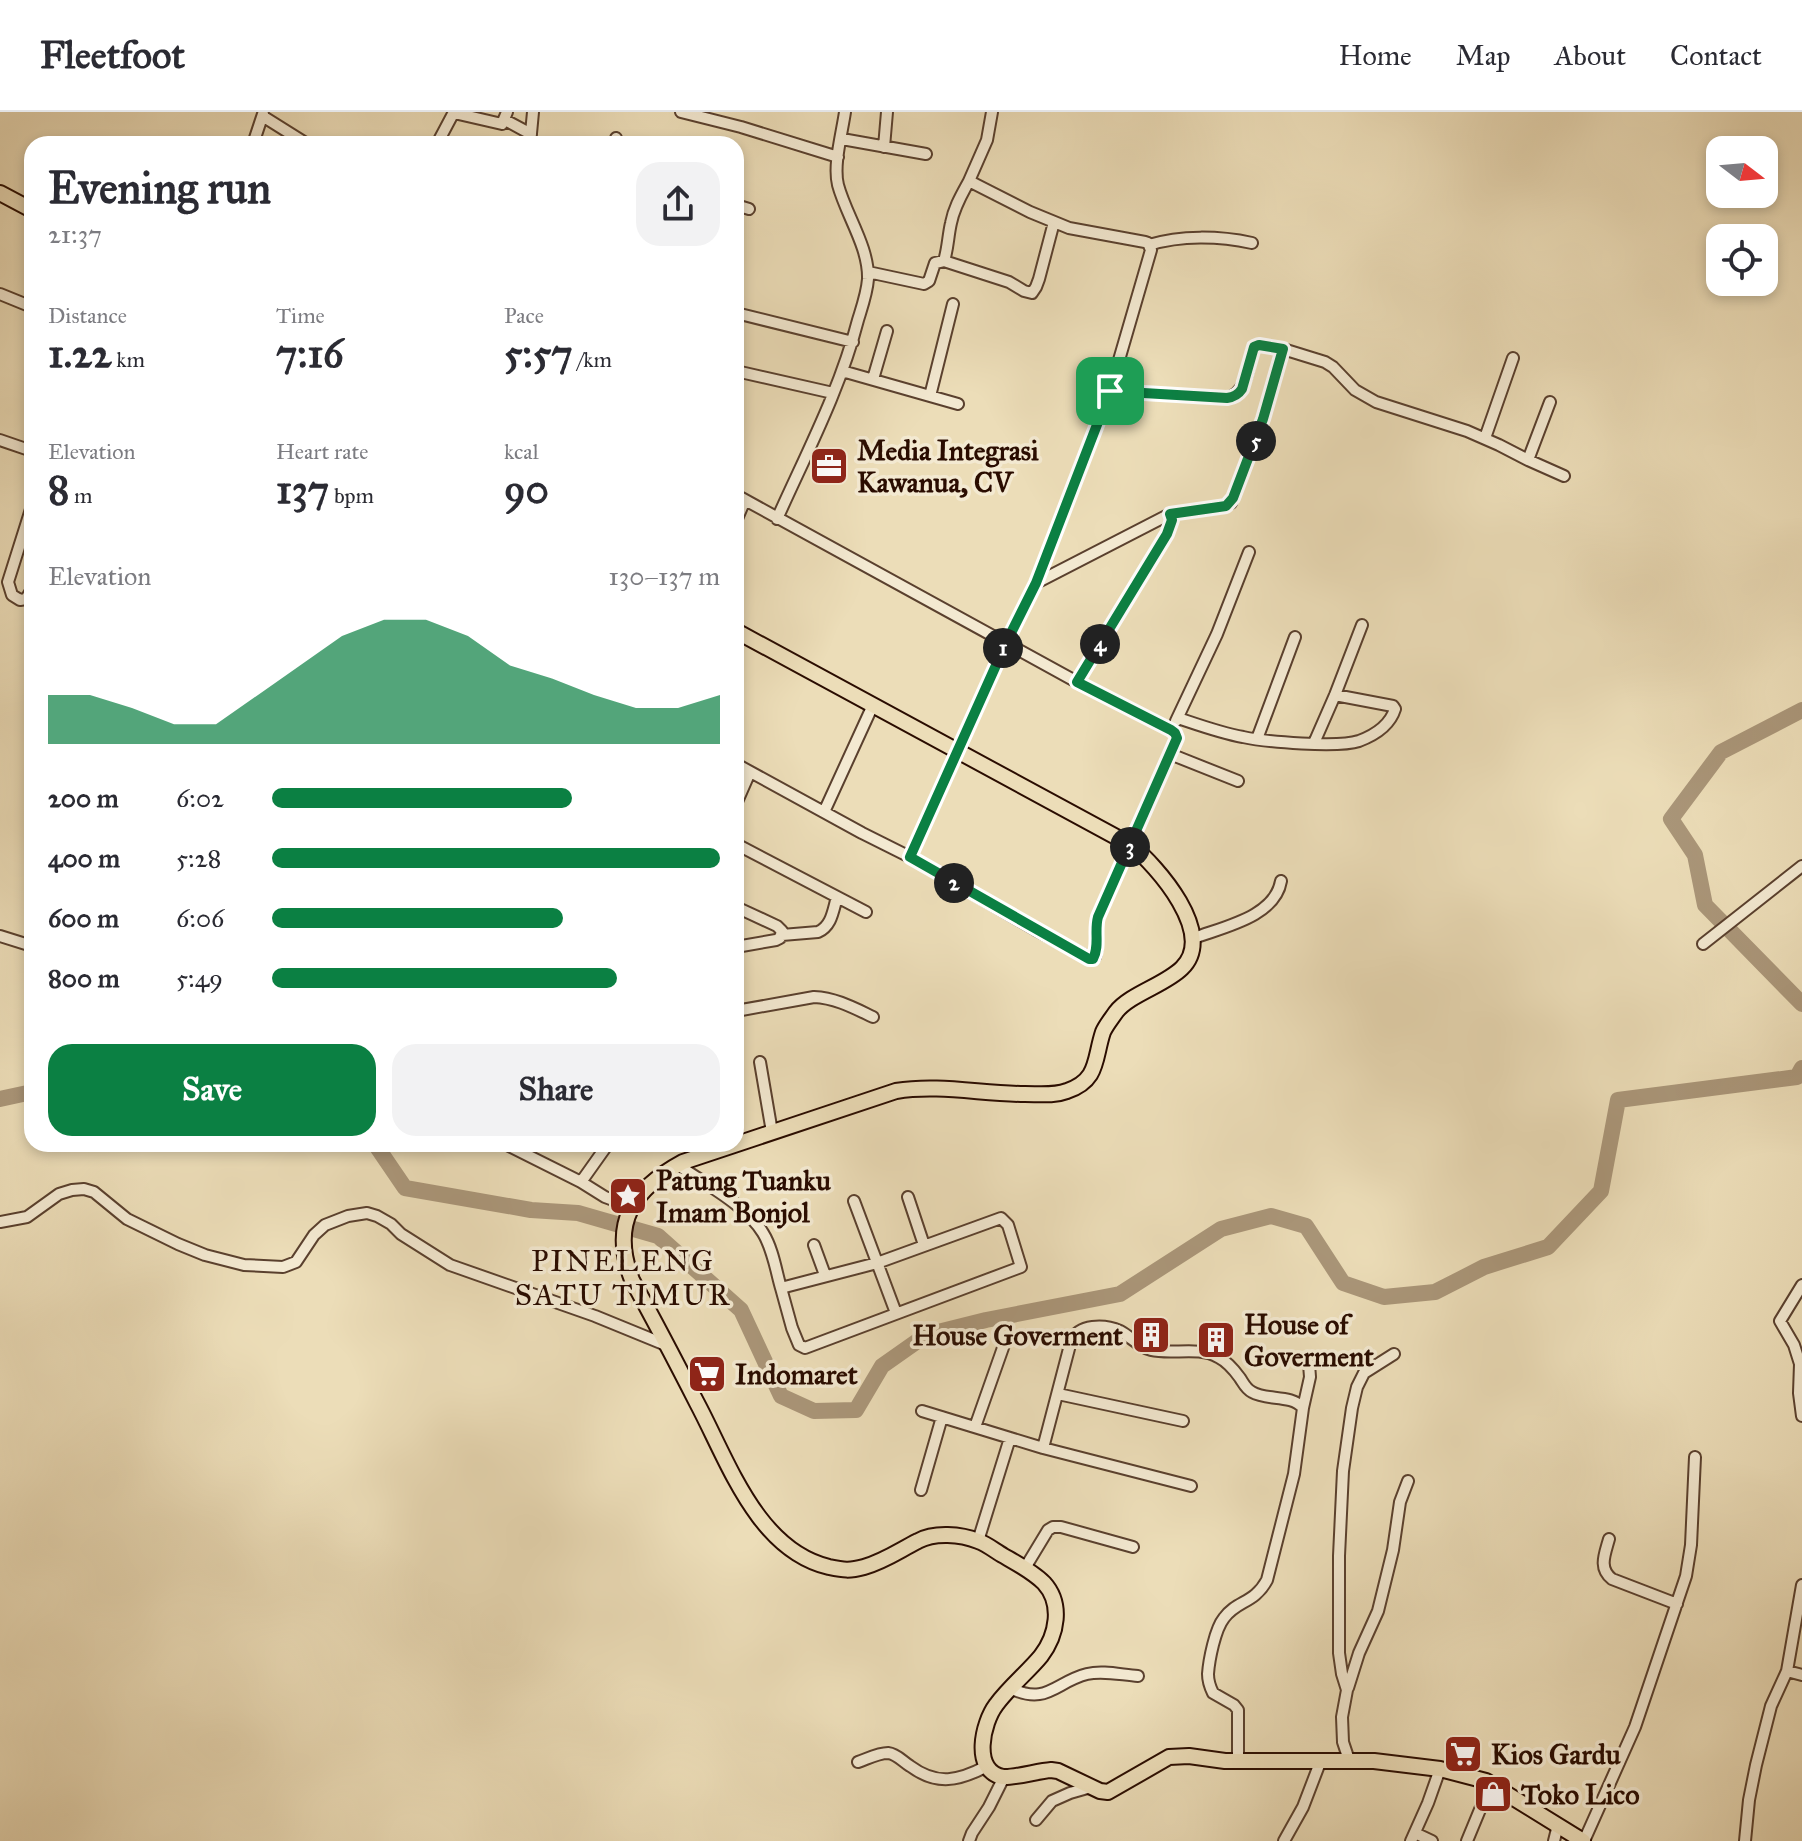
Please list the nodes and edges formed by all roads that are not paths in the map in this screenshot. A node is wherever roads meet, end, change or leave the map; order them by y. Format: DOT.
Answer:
graph roads {
  1 [pos="454,112"];
  2 [pos="533,112"];
  3 [pos="681,112"];
  4 [pos="845,112"];
  5 [pos="887,112"];
  6 [pos="992,112"];
  7 [pos="263,114"];
  8 [pos="506,116"];
  9 [pos="256,136"];
  10 [pos="295,136"];
  11 [pos="441,136"];
  12 [pos="528,136"];
  13 [pos="531,136"];
  14 [pos="842,139"];
  15 [pos="884,147"];
  16 [pos="926,154"];
  17 [pos="838,157"];
  18 [pos="969,181"];
  19 [pos="0,193"];
  20 [pos="24,206"];
  21 [pos="744,207"];
  22 [pos="749,209"];
  23 [pos="1054,222"];
  24 [pos="1252,243"];
  25 [pos="1149,245"];
  26 [pos="944,261"];
  27 [pos="868,272"];
  28 [pos="0,294"];
  29 [pos="24,304"];
  30 [pos="953,304"];
  31 [pos="744,315"];
  32 [pos="887,331"];
  33 [pos="853,342"];
  34 [pos="1283,349"];
  35 [pos="1513,358"];
  36 [pos="842,371"];
  37 [pos="744,373"];
  38 [pos="873,379"];
  39 [pos="1110,391"];
  40 [pos="833,393"];
  41 [pos="930,396"];
  42 [pos="1550,402"];
  43 [pos="958,404"];
  44 [pos="1485,438"];
  45 [pos="0,440"];
  46 [pos="24,448"];
  47 [pos="1528,460"];
  48 [pos="1564,476"];
  49 [pos="744,500"];
  50 [pos="1170,514"];
  51 [pos="777,519"];
  52 [pos="24,531"];
  53 [pos="1249,552"];
  54 [pos="1036,583"];
  55 [pos="24,599"];
  56 [pos="1362,625"];
  57 [pos="744,635"];
  58 [pos="1295,637"];
  59 [pos="1006,643"];
  60 [pos="1077,682"];
  61 [pos="1335,695"];
  62 [pos="873,705"];
  63 [pos="1178,718"];
  64 [pos="1171,730"];
  65 [pos="1257,739"];
  66 [pos="1314,743"];
  67 [pos="957,750"];
  68 [pos="1170,754"];
  69 [pos="744,769"];
  70 [pos="750,772"];
  71 [pos="1238,781"];
  72 [pos="744,786"];
  73 [pos="824,812"];
  74 [pos="1131,845"];
  75 [pos="744,848"];
  76 [pos="910,857"];
  77 [pos="1802,866"];
  78 [pos="1281,881"];
  79 [pos="837,897"];
  80 [pos="744,911"];
  81 [pos="866,912"];
  82 [pos="782,935"];
  83 [pos="0,936"];
  84 [pos="1194,938"];
  85 [pos="24,944"];
  86 [pos="1703,944"];
  87 [pos="744,946"];
  88 [pos="744,1010"];
  89 [pos="873,1017"];
  90 [pos="760,1062"];
  91 [pos="772,1132"];
  92 [pos="744,1142"];
  93 [pos="521,1152"];
  94 [pos="602,1152"];
  95 [pos="715,1152"];
  96 [pos="678,1165"];
  97 [pos="581,1182"];
  98 [pos="908,1197"];
  99 [pos="854,1201"];
  100 [pos="630,1211"];
  101 [pos="0,1222"];
  102 [pos="814,1245"];
  103 [pos="924,1245"];
  104 [pos="877,1263"];
  105 [pos="825,1275"];
  106 [pos="1802,1285"];
  107 [pos="781,1288"];
  108 [pos="896,1313"];
  109 [pos="1005,1342"];
  110 [pos="666,1345"];
  111 [pos="1394,1354"];
  112 [pos="1309,1364"];
  113 [pos="1058,1394"];
  114 [pos="1303,1408"];
  115 [pos="922,1411"];
  116 [pos="1802,1416"];
  117 [pos="942,1417"];
  118 [pos="1183,1421"];
  119 [pos="975,1427"];
  120 [pos="1010,1438"];
  121 [pos="1043,1448"];
  122 [pos="1695,1457"];
  123 [pos="1408,1481"];
  124 [pos="1191,1486"];
  125 [pos="921,1490"];
  126 [pos="1609,1539"];
  127 [pos="978,1541"];
  128 [pos="1133,1547"];
  129 [pos="1025,1568"];
  130 [pos="1802,1585"];
  131 [pos="1677,1604"];
  132 [pos="1787,1671"];
  133 [pos="1802,1675"];
  134 [pos="1138,1676"];
  135 [pos="1010,1688"];
  136 [pos="1347,1690"];
  137 [pos="1321,1760"];
  138 [pos="1349,1760"];
  139 [pos="1238,1761"];
  140 [pos="858,1762"];
  141 [pos="987,1766"];
  142 [pos="1440,1769"];
  143 [pos="1004,1777"];
  144 [pos="1491,1783"];
  145 [pos="1091,1787"];
  146 [pos="1036,1820"];
  147 [pos="1558,1825"];
  148 [pos="1413,1837"];
  149 [pos="969,1841"];
  150 [pos="1284,1841"];
  151 [pos="1432,1841"];
  152 [pos="1467,1841"];
  153 [pos="1554,1841"];
  154 [pos="1584,1841"];
  155 [pos="1745,1841"];
  1 -- 8 [label="street"];
  1 -- 11 [label="street"];
  2 -- 13 [label="street"];
  3 -- 17 [label="street"];
  4 -- 14 [label="street"];
  5 -- 15 [label="street"];
  6 -- 18 [label="street"];
  7 -- 9 [label="street"];
  7 -- 10 [label="street"];
  8 -- 12 [label="street"];
  14 -- 15 [label="street"];
  14 -- 17 [label="street"];
  15 -- 16 [label="street"];
  17 -- 27 [label="street"];
  18 -- 23 [label="street"];
  18 -- 26 [label="street"];
  19 -- 20 [label="highway"];
  21 -- 22 [label="street"];
  23 -- 25 [label="street"];
  23 -- 26 [label="street"];
  24 -- 25 [label="street"];
  25 -- 39 [label="street"];
  26 -- 27 [label="street"];
  27 -- 33 [label="street"];
  28 -- 29 [label="street"];
  30 -- 41 [label="street"];
  31 -- 33 [label="street"];
  32 -- 38 [label="street"];
  33 -- 36 [label="street"];
  34 -- 39 [label="street"];
  34 -- 44 [label="street"];
  34 -- 50 [label="street"];
  35 -- 44 [label="street"];
  36 -- 38 [label="street"];
  36 -- 40 [label="street"];
  37 -- 40 [label="street"];
  38 -- 41 [label="street"];
  39 -- 54 [label="street"];
  40 -- 51 [label="street"];
  41 -- 43 [label="street"];
  42 -- 47 [label="street"];
  44 -- 47 [label="street"];
  45 -- 46 [label="street"];
  47 -- 48 [label="street"];
  49 -- 51 [label="street"];
  50 -- 54 [label="street"];
  50 -- 60 [label="street"];
  51 -- 59 [label="street"];
  52 -- 55 [label="street"];
  53 -- 63 [label="street"];
  54 -- 59 [label="street"];
  56 -- 61 [label="street"];
  57 -- 62 [label="highway"];
  58 -- 65 [label="street"];
  59 -- 60 [label="street"];
  59 -- 67 [label="street"];
  60 -- 64 [label="street"];
  61 -- 66 [label="street"];
  61 -- 66 [label="street"];
  62 -- 67 [label="highway"];
  62 -- 73 [label="street"];
  63 -- 64 [label="street"];
  63 -- 65 [label="street"];
  64 -- 68 [label="street"];
  65 -- 66 [label="street"];
  67 -- 74 [label="highway"];
  67 -- 76 [label="street"];
  68 -- 71 [label="street"];
  68 -- 74 [label="street"];
  69 -- 70 [label="street"];
  70 -- 72 [label="street"];
  70 -- 73 [label="street"];
  73 -- 76 [label="street"];
  74 -- 76 [label="street"];
  74 -- 84 [label="highway"];
  75 -- 79 [label="street"];
  77 -- 86 [label="street"];
  78 -- 84 [label="street"];
  79 -- 81 [label="street"];
  79 -- 82 [label="street"];
  80 -- 82 [label="street"];
  82 -- 87 [label="street"];
  83 -- 85 [label="street"];
  84 -- 91 [label="highway"];
  88 -- 89 [label="street"];
  90 -- 91 [label="street"];
  91 -- 92 [label="highway"];
  93 -- 97 [label="street"];
  94 -- 97 [label="street"];
  95 -- 96 [label="highway"];
  96 -- 100 [label="highway"];
  96 -- 107 [label="street"];
  97 -- 100 [label="street"];
  98 -- 103 [label="street"];
  99 -- 104 [label="street"];
  100 -- 110 [label="highway"];
  101 -- 110 [label="street"];
  102 -- 105 [label="street"];
  103 -- 104 [label="street"];
  103 -- 108 [label="street"];
  104 -- 105 [label="street"];
  104 -- 108 [label="street"];
  105 -- 107 [label="street"];
  106 -- 116 [label="street"];
  107 -- 108 [label="street"];
  109 -- 119 [label="street"];
  110 -- 127 [label="highway"];
  111 -- 136 [label="street"];
  112 -- 114 [label="street"];
  113 -- 114 [label="street"];
  113 -- 118 [label="street"];
  113 -- 121 [label="street"];
  114 -- 139 [label="street"];
  115 -- 117 [label="street"];
  117 -- 119 [label="street"];
  117 -- 125 [label="street"];
  119 -- 120 [label="street"];
  120 -- 121 [label="street"];
  120 -- 127 [label="street"];
  121 -- 124 [label="street"];
  122 -- 131 [label="street"];
  123 -- 136 [label="street"];
  126 -- 131 [label="street"];
  127 -- 129 [label="highway"];
  128 -- 129 [label="street"];
  129 -- 135 [label="highway"];
  130 -- 132 [label="street"];
  131 -- 154 [label="street"];
  132 -- 133 [label="street"];
  132 -- 155 [label="street"];
  134 -- 135 [label="street"];
  135 -- 141 [label="highway"];
  136 -- 138 [label="street"];
  137 -- 138 [label="highway"];
  137 -- 139 [label="highway"];
  137 -- 150 [label="street"];
  138 -- 142 [label="highway"];
  139 -- 145 [label="highway"];
  140 -- 141 [label="street"];
  141 -- 143 [label="highway"];
  142 -- 144 [label="highway"];
  142 -- 148 [label="street"];
  143 -- 145 [label="highway"];
  143 -- 149 [label="street"];
  144 -- 147 [label="highway"];
  144 -- 152 [label="street"];
  145 -- 146 [label="street"];
  147 -- 153 [label="street"];
  147 -- 154 [label="highway"];
  148 -- 151 [label="street"];
}
